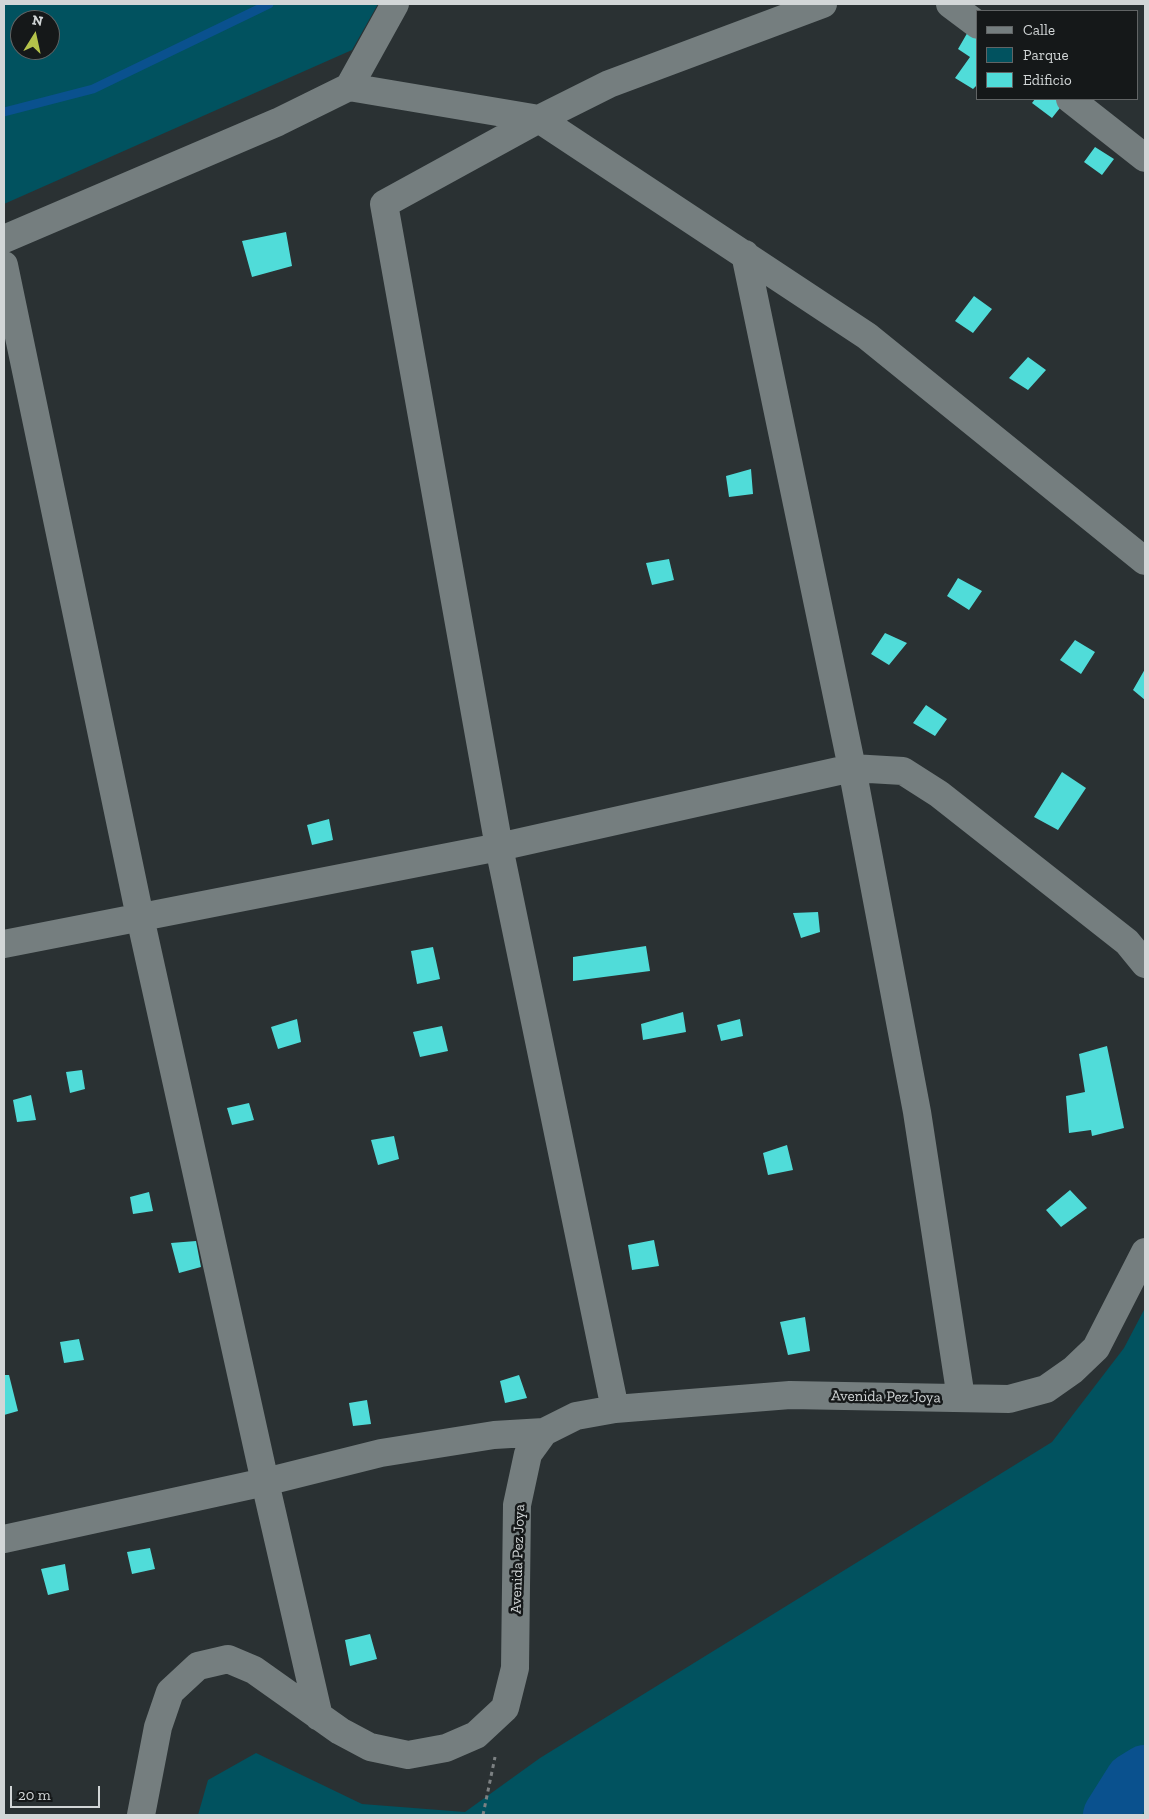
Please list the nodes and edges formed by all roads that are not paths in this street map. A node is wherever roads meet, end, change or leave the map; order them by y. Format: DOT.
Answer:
graph roads {
  1 [pos="395,4"];
  2 [pos="823,4"];
  3 [pos="950,4"];
  4 [pos="976,24"];
  5 [pos="349,87"];
  6 [pos="1071,100"];
  7 [pos="539,119"];
  8 [pos="1145,158"];
  9 [pos="4,238"];
  10 [pos="745,254"];
  11 [pos="4,265"];
  12 [pos="1145,561"];
  13 [pos="852,768"];
  14 [pos="499,847"];
  15 [pos="140,917"];
  16 [pos="4,944"];
  17 [pos="1145,964"];
  18 [pos="1145,1252"];
  19 [pos="961,1398"];
  20 [pos="615,1409"];
  21 [pos="544,1432"];
  22 [pos="265,1482"];
  23 [pos="4,1539"];
  24 [pos="319,1717"];
  25 [pos="141,1815"];
  1 -- 5 [label="street"];
  2 -- 7 [label="street"];
  3 -- 4 [label="street"];
  5 -- 7 [label="street"];
  5 -- 9 [label="street"];
  6 -- 8 [label="street"];
  7 -- 10 [label="street"];
  7 -- 14 [label="street"];
  10 -- 12 [label="street"];
  10 -- 13 [label="street"];
  11 -- 15 [label="street"];
  13 -- 14 [label="street"];
  13 -- 17 [label="street"];
  13 -- 19 [label="street"];
  14 -- 15 [label="street"];
  14 -- 20 [label="street"];
  15 -- 16 [label="street"];
  15 -- 22 [label="street"];
  18 -- 19 [label="street, Avenida Pez Joya"];
  19 -- 20 [label="street, Avenida Pez Joya"];
  20 -- 21 [label="street, Avenida Pez Joya"];
  21 -- 22 [label="street"];
  21 -- 24 [label="street, Avenida Pez Joya"];
  22 -- 23 [label="street"];
  22 -- 24 [label="street"];
  24 -- 25 [label="street"];
}
